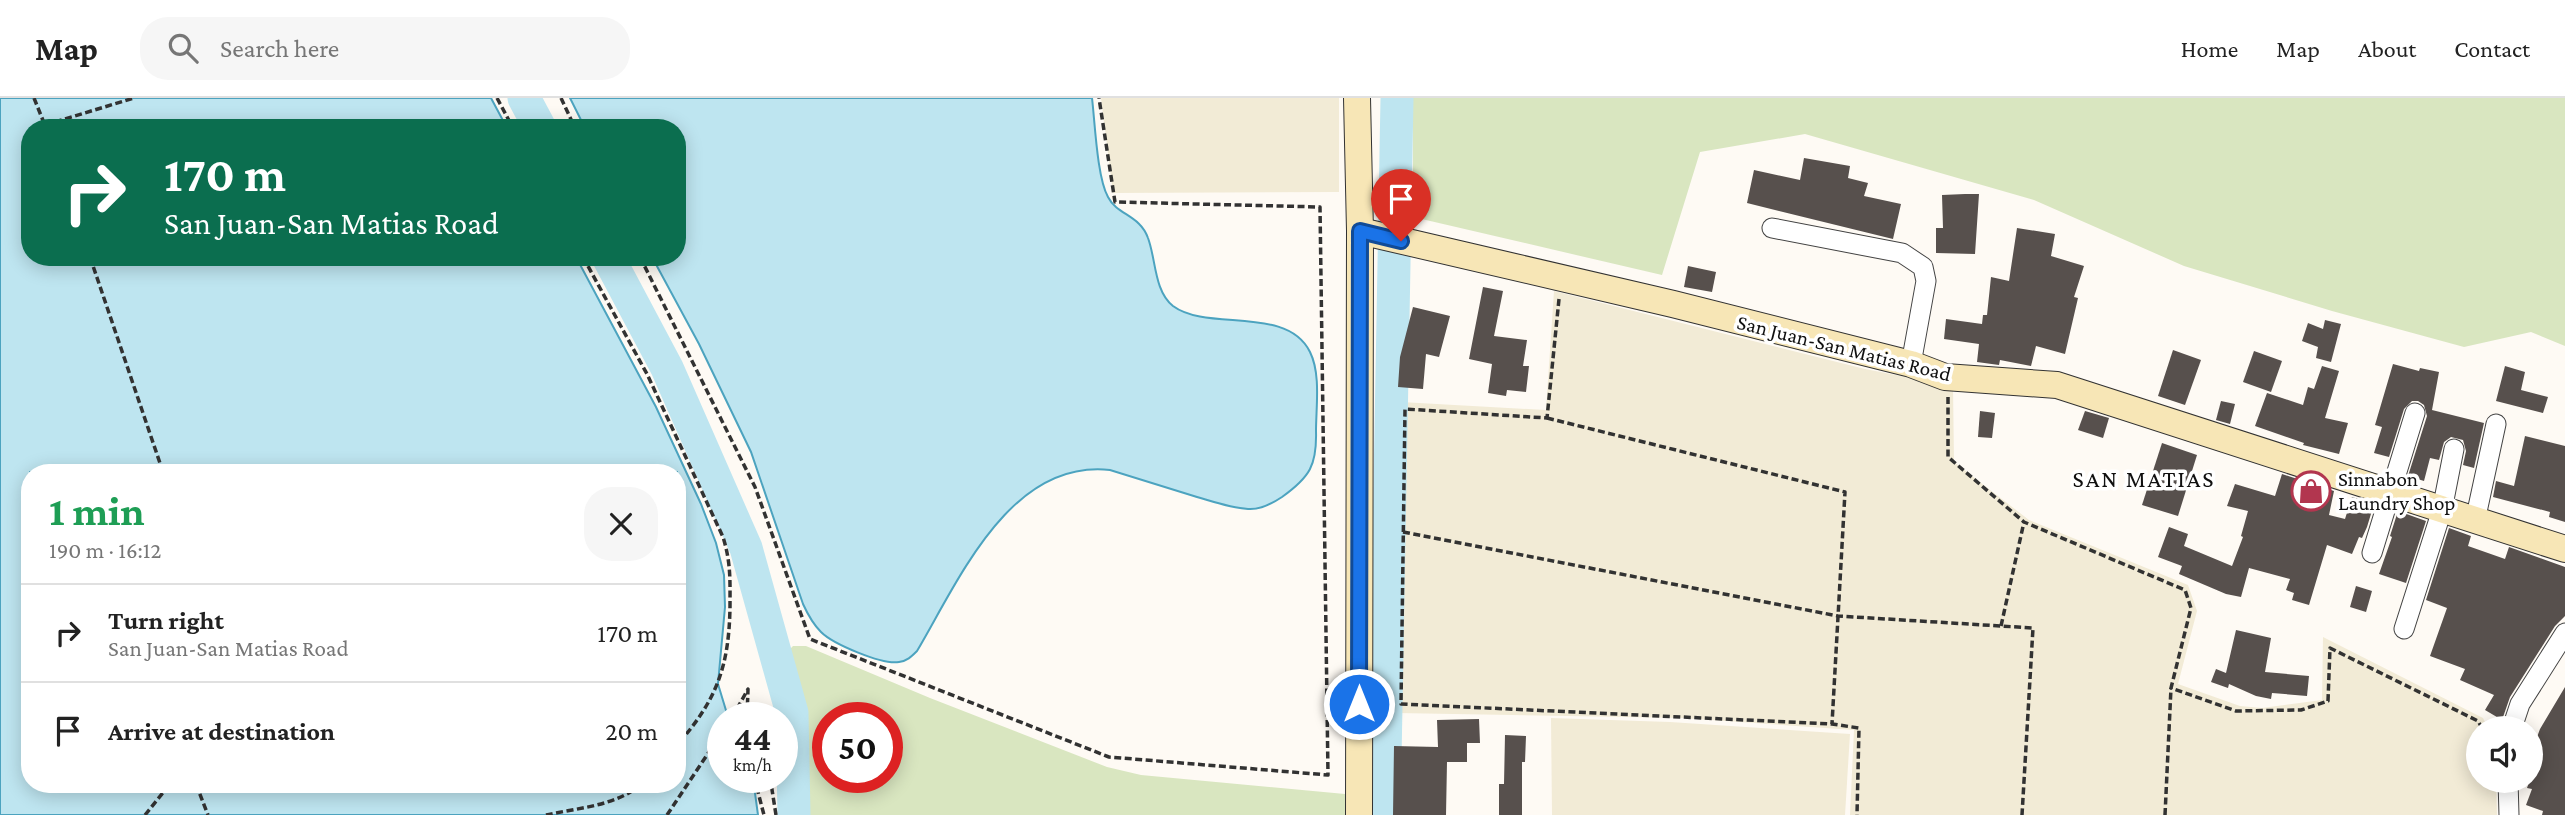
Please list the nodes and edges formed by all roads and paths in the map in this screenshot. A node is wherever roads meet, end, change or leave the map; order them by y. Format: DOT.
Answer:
graph roads {
  1 [pos="34,98"];
  2 [pos="134,98"];
  3 [pos="497,98"];
  4 [pos="561,98"];
  5 [pos="1099,98"];
  6 [pos="1357,98"];
  7 [pos="42,119"];
  8 [pos="67,119"];
  9 [pos="508,119"];
  10 [pos="571,119"];
  11 [pos="1772,228"];
  12 [pos="1370,234"];
  13 [pos="93,266"];
  14 [pos="588,266"];
  15 [pos="644,266"];
  16 [pos="1559,298"];
  17 [pos="1910,364"];
  18 [pos="1948,392"];
  19 [pos="2415,413"];
  20 [pos="1547,418"];
  21 [pos="2496,424"];
  22 [pos="2454,449"];
  23 [pos="160,464"];
  24 [pos="2390,493"];
  25 [pos="2442,510"];
  26 [pos="2475,521"];
  27 [pos="2024,522"];
  28 [pos="1403,531"];
  29 [pos="2565,549"];
  30 [pos="2372,553"];
  31 [pos="1838,615"];
  32 [pos="2001,626"];
  33 [pos="2404,629"];
  34 [pos="2565,633"];
  35 [pos="2171,688"];
  36 [pos="741,702"];
  37 [pos="748,702"];
  38 [pos="2468,716"];
  39 [pos="2516,716"];
  40 [pos="1832,724"];
  41 [pos="686,733"];
  42 [pos="707,755"];
  43 [pos="686,786"];
  44 [pos="163,793"];
  45 [pos="199,793"];
  46 [pos="631,793"];
  47 [pos="682,793"];
  48 [pos="758,793"];
  49 [pos="773,793"];
  50 [pos="2508,793"];
  51 [pos="145,815"];
  52 [pos="208,815"];
  53 [pos="546,815"];
  54 [pos="667,815"];
  55 [pos="764,815"];
  56 [pos="776,815"];
  57 [pos="1359,815"];
  58 [pos="1857,815"];
  59 [pos="2022,815"];
  60 [pos="2165,815"];
  61 [pos="2509,815"];
  1 -- 7 [label="path"];
  2 -- 8 [label="path"];
  3 -- 9 [label="path"];
  4 -- 10 [label="path"];
  5 -- 15 [label="path"];
  6 -- 12 [label="street"];
  11 -- 17 [label="street"];
  12 -- 17 [label="street, San Juan-San Matias Road"];
  12 -- 57 [label="street"];
  13 -- 23 [label="path"];
  14 -- 41 [label="path"];
  16 -- 20 [label="path"];
  17 -- 24 [label="street, San Juan-San Matias Road"];
  18 -- 27 [label="path"];
  19 -- 24 [label="street"];
  20 -- 28 [label="path"];
  20 -- 31 [label="path"];
  21 -- 26 [label="street"];
  22 -- 25 [label="street"];
  24 -- 25 [label="street, San Juan-San Matias Road"];
  24 -- 30 [label="street"];
  25 -- 26 [label="street, San Juan-San Matias Road"];
  25 -- 33 [label="street"];
  26 -- 29 [label="street, San Juan-San Matias Road"];
  27 -- 32 [label="path"];
  27 -- 35 [label="path"];
  28 -- 31 [label="path"];
  28 -- 40 [label="path"];
  31 -- 32 [label="path"];
  31 -- 40 [label="path"];
  32 -- 59 [label="path"];
  34 -- 39 [label="street"];
  35 -- 38 [label="path"];
  35 -- 60 [label="path"];
  36 -- 37 [label="path"];
  40 -- 58 [label="path"];
  42 -- 43 [label="path"];
  44 -- 51 [label="path"];
  45 -- 52 [label="path"];
  46 -- 53 [label="path"];
  47 -- 54 [label="path"];
  48 -- 55 [label="path"];
  49 -- 56 [label="path"];
  50 -- 61 [label="street"];
}
